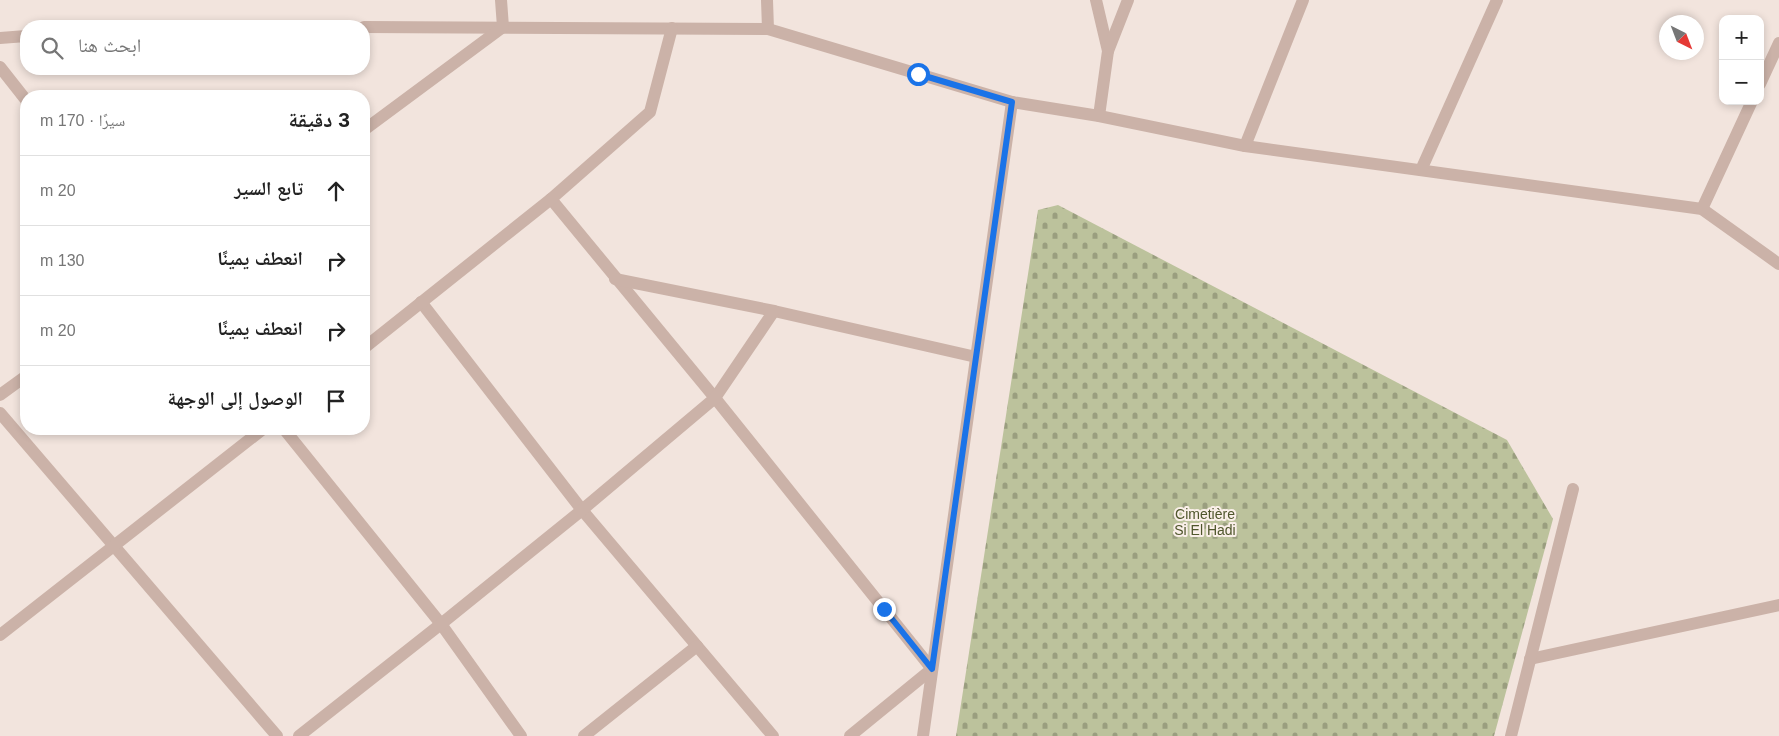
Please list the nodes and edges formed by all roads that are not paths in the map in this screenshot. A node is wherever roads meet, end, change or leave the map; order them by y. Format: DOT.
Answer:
graph roads {
  1 [pos="501,0"];
  2 [pos="767,0"];
  3 [pos="1096,0"];
  4 [pos="1128,0"];
  5 [pos="1303,0"];
  6 [pos="1497,0"];
  7 [pos="370,27"];
  8 [pos="503,28"];
  9 [pos="672,28"];
  10 [pos="768,29"];
  11 [pos="20,36"];
  12 [pos="0,38"];
  13 [pos="1779,43"];
  14 [pos="1108,51"];
  15 [pos="0,67"];
  16 [pos="1764,75"];
  17 [pos="20,92"];
  18 [pos="1012,102"];
  19 [pos="1750,105"];
  20 [pos="1099,116"];
  21 [pos="370,126"];
  22 [pos="1245,146"];
  23 [pos="1421,170"];
  24 [pos="551,199"];
  25 [pos="1702,209"];
  26 [pos="1779,264"];
  27 [pos="615,278"];
  28 [pos="420,302"];
  29 [pos="774,311"];
  30 [pos="370,343"];
  31 [pos="976,357"];
  32 [pos="20,380"];
  33 [pos="0,394"];
  34 [pos="715,398"];
  35 [pos="0,413"];
  36 [pos="255,435"];
  37 [pos="289,435"];
  38 [pos="1572,489"];
  39 [pos="582,510"];
  40 [pos="114,545"];
  41 [pos="1779,605"];
  42 [pos="441,624"];
  43 [pos="0,635"];
  44 [pos="697,646"];
  45 [pos="1530,659"];
  46 [pos="932,669"];
  47 [pos="277,736"];
  48 [pos="299,736"];
  49 [pos="521,736"];
  50 [pos="584,736"];
  51 [pos="773,736"];
  52 [pos="850,736"];
  53 [pos="923,736"];
  54 [pos="1511,736"];
  1 -- 8 [label="street"];
  2 -- 10 [label="street"];
  3 -- 14 [label="street"];
  4 -- 14 [label="street"];
  5 -- 22 [label="street"];
  6 -- 23 [label="street"];
  7 -- 8 [label="street"];
  8 -- 9 [label="street"];
  8 -- 21 [label="street"];
  9 -- 10 [label="street"];
  9 -- 24 [label="street"];
  10 -- 18 [label="street"];
  11 -- 12 [label="street"];
  13 -- 16 [label="street"];
  14 -- 20 [label="street"];
  15 -- 17 [label="street"];
  18 -- 20 [label="street"];
  18 -- 31 [label="street"];
  19 -- 25 [label="street"];
  20 -- 22 [label="street"];
  22 -- 23 [label="street"];
  23 -- 25 [label="street"];
  24 -- 27 [label="street"];
  24 -- 28 [label="street"];
  25 -- 26 [label="street"];
  27 -- 29 [label="street"];
  27 -- 34 [label="street"];
  28 -- 30 [label="street"];
  28 -- 39 [label="street"];
  29 -- 31 [label="street"];
  29 -- 34 [label="street"];
  31 -- 46 [label="street"];
  32 -- 33 [label="street"];
  34 -- 39 [label="street"];
  34 -- 46 [label="street"];
  35 -- 40 [label="street"];
  36 -- 40 [label="street"];
  37 -- 42 [label="street"];
  38 -- 45 [label="street"];
  39 -- 42 [label="street"];
  39 -- 44 [label="street"];
  40 -- 43 [label="street"];
  40 -- 47 [label="street"];
  41 -- 45 [label="street"];
  42 -- 48 [label="street"];
  42 -- 49 [label="street"];
  44 -- 50 [label="street"];
  44 -- 51 [label="street"];
  45 -- 54 [label="street"];
  46 -- 52 [label="street"];
  46 -- 53 [label="street"];
}
